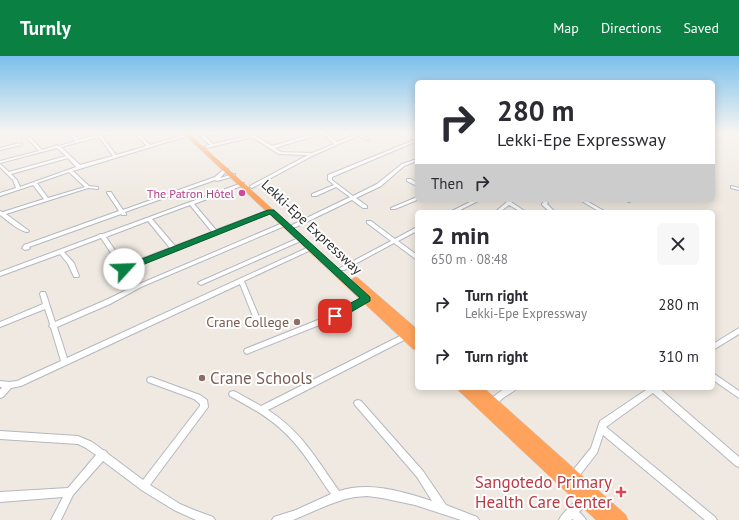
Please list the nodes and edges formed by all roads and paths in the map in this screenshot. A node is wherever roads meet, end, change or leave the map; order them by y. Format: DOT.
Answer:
graph roads {
  1 [pos="29,154"];
  2 [pos="65,154"];
  3 [pos="113,154"];
  4 [pos="123,154"];
  5 [pos="210,154"];
  6 [pos="218,154"];
  7 [pos="302,154"];
  8 [pos="313,154"];
  9 [pos="383,154"];
  10 [pos="115,156"];
  11 [pos="68,157"];
  12 [pos="415,161"];
  13 [pos="0,163"];
  14 [pos="79,167"];
  15 [pos="226,169"];
  16 [pos="71,171"];
  17 [pos="9,173"];
  18 [pos="233,175"];
  19 [pos="409,180"];
  20 [pos="34,183"];
  21 [pos="242,184"];
  22 [pos="415,184"];
  23 [pos="337,185"];
  24 [pos="197,186"];
  25 [pos="88,187"];
  26 [pos="252,187"];
  27 [pos="733,187"];
  28 [pos="18,188"];
  29 [pos="96,188"];
  30 [pos="739,189"];
  31 [pos="109,193"];
  32 [pos="0,195"];
  33 [pos="314,195"];
  34 [pos="353,197"];
  35 [pos="415,199"];
  36 [pos="47,200"];
  37 [pos="474,202"];
  38 [pos="546,202"];
  39 [pos="586,202"];
  40 [pos="191,203"];
  41 [pos="365,208"];
  42 [pos="393,208"];
  43 [pos="456,210"];
  44 [pos="499,210"];
  45 [pos="520,210"];
  46 [pos="550,210"];
  47 [pos="600,210"];
  48 [pos="271,211"];
  49 [pos="1,213"];
  50 [pos="123,213"];
  51 [pos="149,218"];
  52 [pos="369,222"];
  53 [pos="285,224"];
  54 [pos="294,226"];
  55 [pos="26,231"];
  56 [pos="415,231"];
  57 [pos="215,232"];
  58 [pos="102,235"];
  59 [pos="301,239"];
  60 [pos="393,241"];
  61 [pos="311,248"];
  62 [pos="174,249"];
  63 [pos="60,251"];
  64 [pos="415,257"];
  65 [pos="124,268"];
  66 [pos="342,269"];
  67 [pos="0,274"];
  68 [pos="76,276"];
  69 [pos="124,278"];
  70 [pos="241,280"];
  71 [pos="201,283"];
  72 [pos="43,294"];
  73 [pos="366,299"];
  74 [pos="47,305"];
  75 [pos="257,319"];
  76 [pos="0,325"];
  77 [pos="52,326"];
  78 [pos="415,333"];
  79 [pos="738,334"];
  80 [pos="406,336"];
  81 [pos="415,344"];
  82 [pos="715,346"];
  83 [pos="247,351"];
  84 [pos="65,362"];
  85 [pos="715,377"];
  86 [pos="151,380"];
  87 [pos="0,384"];
  88 [pos="9,385"];
  89 [pos="465,390"];
  90 [pos="478,390"];
  91 [pos="509,390"];
  92 [pos="651,390"];
  93 [pos="656,390"];
  94 [pos="233,394"];
  95 [pos="0,395"];
  96 [pos="739,395"];
  97 [pos="358,403"];
  98 [pos="493,403"];
  99 [pos="262,409"];
  100 [pos="602,429"];
  101 [pos="0,435"];
  102 [pos="103,454"];
  103 [pos="739,463"];
  104 [pos="573,477"];
  105 [pos="145,485"];
  106 [pos="70,492"];
  107 [pos="0,497"];
  108 [pos="338,498"];
  109 [pos="585,500"];
  110 [pos="443,508"];
  111 [pos="572,512"];
  112 [pos="303,516"];
  113 [pos="56,520"];
  114 [pos="210,520"];
  115 [pos="277,520"];
  116 [pos="474,520"];
  117 [pos="564,520"];
  118 [pos="581,520"];
  119 [pos="606,520"];
  120 [pos="620,520"];
  121 [pos="712,520"];
  1 -- 13 [label="street"];
  2 -- 11 [label="street"];
  3 -- 10 [label="street"];
  4 -- 10 [label="street"];
  5 -- 15 [label="highway, Lekki-Epe Expressway"];
  6 -- 26 [label="highway, Lekki-Epe Expressway"];
  7 -- 8 [label="street"];
  8 -- 26 [label="street"];
  9 -- 23 [label="street"];
  10 -- 14 [label="street"];
  11 -- 14 [label="street"];
  11 -- 17 [label="street"];
  12 -- 34 [label="street"];
  13 -- 17 [label="street"];
  14 -- 16 [label="street"];
  15 -- 18 [label="highway, Lekki-Epe Expressway"];
  15 -- 24 [label="street"];
  16 -- 20 [label="street"];
  16 -- 25 [label="street"];
  17 -- 28 [label="street"];
  18 -- 21 [label="highway, Lekki-Epe Expressway"];
  18 -- 24 [label="street"];
  19 -- 22 [label="street"];
  20 -- 28 [label="street"];
  20 -- 36 [label="street"];
  21 -- 40 [label="street"];
  21 -- 48 [label="highway, Lekki-Epe Expressway"];
  23 -- 33 [label="street"];
  23 -- 34 [label="street"];
  24 -- 50 [label="street"];
  25 -- 29 [label="street"];
  25 -- 36 [label="street"];
  26 -- 54 [label="highway, Lekki-Epe Expressway"];
  27 -- 30 [label="street"];
  28 -- 32 [label="street"];
  31 -- 50 [label="street"];
  34 -- 41 [label="street"];
  34 -- 54 [label="street"];
  35 -- 42 [label="street"];
  36 -- 49 [label="street"];
  37 -- 43 [label="street"];
  38 -- 46 [label="street"];
  39 -- 47 [label="street"];
  40 -- 51 [label="street"];
  40 -- 57 [label="street"];
  44 -- 45 [label="street"];
  48 -- 53 [label="highway, Lekki-Epe Expressway"];
  48 -- 57 [label="street"];
  49 -- 55 [label="street"];
  50 -- 50 [label="street"];
  51 -- 58 [label="street"];
  51 -- 62 [label="street"];
  52 -- 60 [label="street"];
  53 -- 59 [label="highway, Lekki-Epe Expressway"];
  53 -- 77 [label="street"];
  54 -- 66 [label="highway, Lekki-Epe Expressway"];
  56 -- 60 [label="street"];
  57 -- 62 [label="street"];
  58 -- 63 [label="street"];
  58 -- 65 [label="street"];
  59 -- 61 [label="highway, Lekki-Epe Expressway"];
  59 -- 71 [label="street"];
  60 -- 64 [label="street"];
  60 -- 66 [label="street"];
  61 -- 70 [label="street"];
  61 -- 73 [label="highway, Lekki-Epe Expressway"];
  62 -- 65 [label="street"];
  63 -- 67 [label="street"];
  63 -- 68 [label="street"];
  65 -- 69 [label="street"];
  66 -- 78 [label="highway, Lekki-Epe Expressway"];
  70 -- 75 [label="street"];
  70 -- 84 [label="street"];
  72 -- 74 [label="street"];
  73 -- 80 [label="highway, Lekki-Epe Expressway"];
  73 -- 83 [label="street"];
  74 -- 76 [label="street"];
  74 -- 77 [label="street"];
  77 -- 84 [label="street"];
  79 -- 82 [label="street"];
  80 -- 81 [label="highway, Lekki-Epe Expressway"];
  80 -- 99 [label="street"];
  84 -- 88 [label="street"];
  85 -- 96 [label="street"];
  86 -- 105 [label="street"];
  87 -- 88 [label="street"];
  88 -- 95 [label="street"];
  89 -- 109 [label="highway"];
  90 -- 98 [label="highway"];
  91 -- 98 [label="street"];
  92 -- 100 [label="street"];
  93 -- 103 [label="street"];
  94 -- 99 [label="street"];
  97 -- 110 [label="street"];
  98 -- 104 [label="highway"];
  99 -- 108 [label="street"];
  100 -- 104 [label="street"];
  100 -- 121 [label="street"];
  101 -- 102 [label="street"];
  102 -- 105 [label="street"];
  102 -- 106 [label="street"];
  104 -- 120 [label="highway"];
  105 -- 114 [label="street"];
  106 -- 107 [label="street"];
  106 -- 113 [label="street"];
  108 -- 110 [label="street"];
  108 -- 112 [label="street"];
  109 -- 111 [label="street"];
  109 -- 119 [label="highway"];
  110 -- 116 [label="street"];
  111 -- 117 [label="street"];
  111 -- 118 [label="street"];
  112 -- 115 [label="street"];
}
